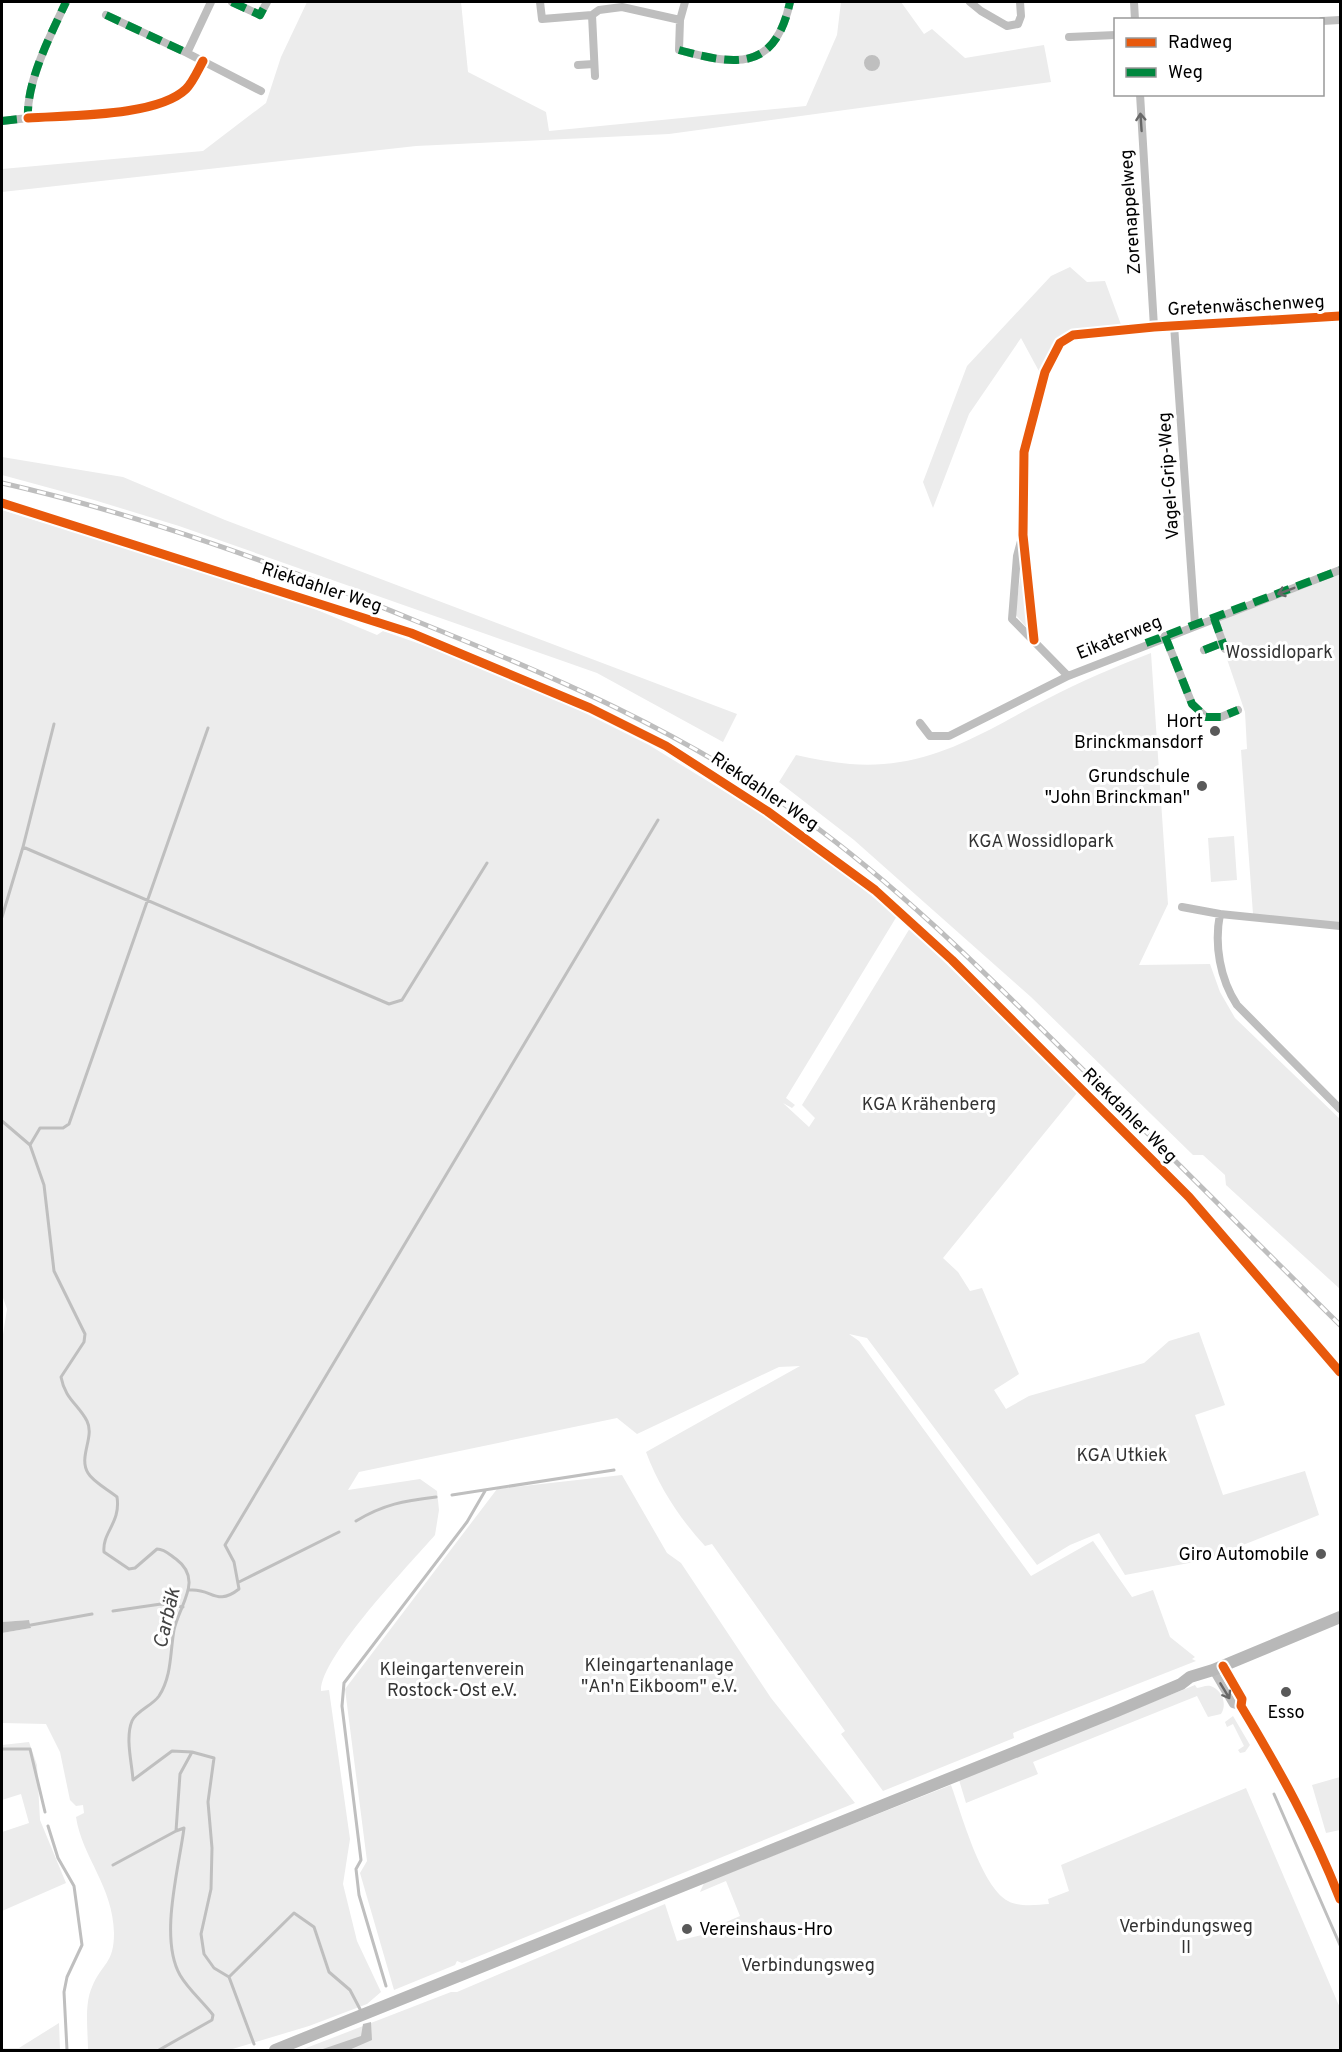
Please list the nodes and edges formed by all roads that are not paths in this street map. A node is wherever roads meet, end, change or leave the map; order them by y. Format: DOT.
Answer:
graph roads {
  1 [pos="66,2"];
  2 [pos="211,2"];
  3 [pos="232,2"];
  4 [pos="267,2"];
  5 [pos="540,2"];
  6 [pos="685,2"];
  7 [pos="790,2"];
  8 [pos="970,2"];
  9 [pos="1020,2"];
  10 [pos="1134,2"];
  11 [pos="106,15"];
  12 [pos="592,15"];
  13 [pos="1135,18"];
  14 [pos="680,20"];
  15 [pos="1341,20"];
  16 [pos="1324,21"];
  17 [pos="1114,35"];
  18 [pos="1069,37"];
  19 [pos="187,52"];
  20 [pos="203,61"];
  21 [pos="594,64"];
  22 [pos="578,65"];
  23 [pos="595,76"];
  24 [pos="261,91"];
  25 [pos="1140,96"];
  26 [pos="28,118"];
  27 [pos="2,121"];
  28 [pos="1341,316"];
  29 [pos="1174,325"];
  30 [pos="1154,327"];
  31 [pos="2,503"];
  32 [pos="1023,535"];
  33 [pos="1341,570"];
  34 [pos="1214,618"];
  35 [pos="1195,624"];
  36 [pos="1165,636"];
  37 [pos="1034,640"];
  38 [pos="1204,650"];
  39 [pos="1068,676"];
  40 [pos="1238,710"];
  41 [pos="920,723"];
  42 [pos="1182,907"];
  43 [pos="1220,914"];
  44 [pos="1341,926"];
  45 [pos="1341,1108"];
  46 [pos="1341,1372"];
  47 [pos="1341,1617"];
  48 [pos="1218,1668"];
  49 [pos="1341,1899"];
  50 [pos="274,2050"];
  1 -- 26 [label="street"];
  2 -- 19 [label="street"];
  3 -- 4 [label="street"];
  5 -- 12 [label="street"];
  6 -- 14 [label="street"];
  7 -- 14 [label="street"];
  8 -- 9 [label="street"];
  10 -- 13 [label="street"];
  11 -- 19 [label="street"];
  12 -- 14 [label="street"];
  12 -- 21 [label="street"];
  15 -- 16 [label="street"];
  17 -- 18 [label="street"];
  19 -- 20 [label="street"];
  20 -- 24 [label="street"];
  20 -- 26 [label="street"];
  21 -- 22 [label="street"];
  21 -- 23 [label="street"];
  30 -- 25 [label="street, Zorenappelweg, one-way"];
  26 -- 27 [label="street"];
  28 -- 29 [label="street, Gretenwäschenweg"];
  29 -- 30 [label="street, Gretenwäschenweg"];
  29 -- 35 [label="street, Vagel-Grip-Weg"];
  30 -- 32 [label="street, Gretenwäschenweg"];
  31 -- 46 [label="street, Riekdahler Weg"];
  32 -- 37 [label="street"];
  32 -- 37 [label="street"];
  33 -- 34 [label="street, Eikaterweg, one-way"];
  34 -- 35 [label="street, Eikaterweg"];
  34 -- 38 [label="street"];
  35 -- 36 [label="street, Eikaterweg"];
  36 -- 39 [label="street, Eikaterweg"];
  36 -- 40 [label="street"];
  37 -- 39 [label="street"];
  39 -- 41 [label="street, Eikaterweg"];
  42 -- 43 [label="street"];
  43 -- 44 [label="street"];
  43 -- 45 [label="street"];
  47 -- 48 [label="main road"];
  48 -- 49 [label="street"];
  48 -- 50 [label="main road"];
}
